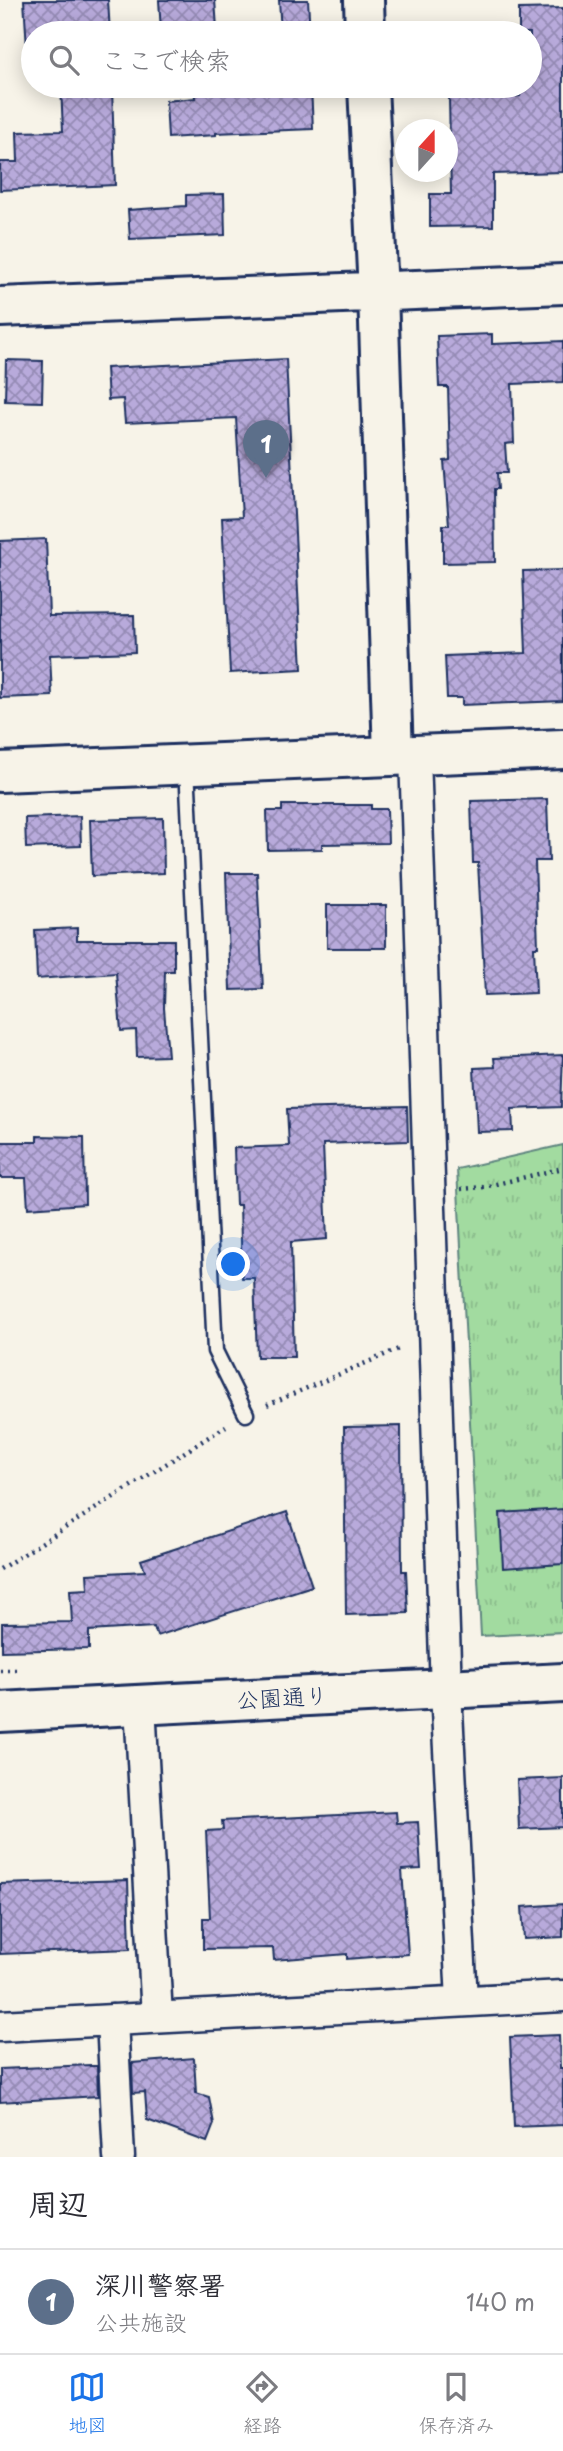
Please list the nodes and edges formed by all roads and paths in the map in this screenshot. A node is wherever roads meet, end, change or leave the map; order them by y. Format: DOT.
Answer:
graph roads {
  1 [pos="364,0"];
  2 [pos="365,21"];
  3 [pos="369,98"];
  4 [pos="563,284"];
  5 [pos="378,292"];
  6 [pos="0,307"];
  7 [pos="563,749"];
  8 [pos="404,756"];
  9 [pos="187,764"];
  10 [pos="0,772"];
  11 [pos="563,1168"];
  12 [pos="429,1191"];
  13 [pos="434,1335"];
  14 [pos="246,1413"];
  15 [pos="0,1569"];
  16 [pos="563,1683"];
  17 [pos="446,1691"];
  18 [pos="139,1705"];
  19 [pos="0,1712"];
  20 [pos="563,1996"];
  21 [pos="462,2001"];
  22 [pos="157,2017"];
  23 [pos="112,2020"];
  24 [pos="0,2025"];
  25 [pos="119,2157"];
  1 -- 2 [label="street"];
  3 -- 5 [label="street"];
  4 -- 5 [label="street"];
  5 -- 6 [label="street"];
  5 -- 8 [label="street"];
  7 -- 8 [label="street"];
  8 -- 9 [label="street"];
  8 -- 12 [label="street"];
  9 -- 10 [label="street"];
  9 -- 14 [label="lane"];
  11 -- 12 [label="path"];
  12 -- 13 [label="street"];
  13 -- 14 [label="path"];
  13 -- 17 [label="street"];
  14 -- 15 [label="path"];
  16 -- 17 [label="street, 公園通り"];
  17 -- 18 [label="street, 公園通り"];
  17 -- 21 [label="street"];
  18 -- 19 [label="street, 公園通り"];
  18 -- 22 [label="street"];
  20 -- 21 [label="street"];
  21 -- 22 [label="street"];
  22 -- 23 [label="street"];
  23 -- 24 [label="street"];
  23 -- 25 [label="street"];
}
